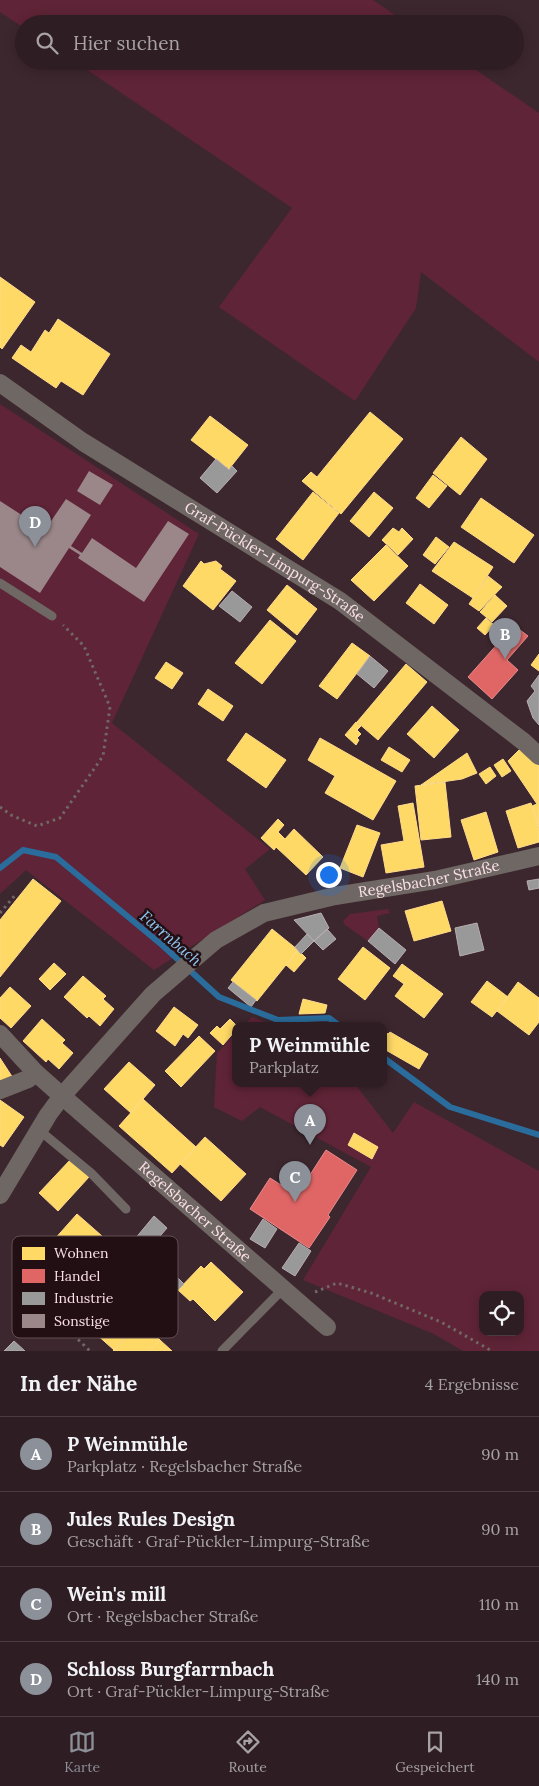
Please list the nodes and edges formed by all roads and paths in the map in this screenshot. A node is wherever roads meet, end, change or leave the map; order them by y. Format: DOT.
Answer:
graph roads {
  1 [pos="0,383"];
  2 [pos="0,583"];
  3 [pos="52,616"];
  4 [pos="539,756"];
  5 [pos="0,807"];
  6 [pos="539,856"];
  7 [pos="16,894"];
  8 [pos="0,913"];
  9 [pos="0,1034"];
  10 [pos="36,1072"];
  11 [pos="0,1090"];
  12 [pos="62,1096"];
  13 [pos="38,1130"];
  14 [pos="300,1176"];
  15 [pos="306,1180"];
  16 [pos="0,1195"];
  17 [pos="126,1209"];
  18 [pos="290,1294"];
  19 [pos="327,1327"];
  20 [pos="76,1338"];
  21 [pos="90,1351"];
  22 [pos="222,1351"];
  23 [pos="492,1351"];
  1 -- 4 [label="street, Graf-Pückler-Limpurg-Straße"];
  2 -- 3 [label="lane"];
  3 -- 5 [label="path"];
  6 -- 12 [label="street, Regelsbacher Straße"];
  7 -- 8 [label="path"];
  9 -- 10 [label="street"];
  10 -- 11 [label="street"];
  10 -- 12 [label="street"];
  12 -- 13 [label="street, Regelsbacher Straße"];
  12 -- 18 [label="street, Regelsbacher Straße"];
  13 -- 16 [label="street, Regelsbacher Straße"];
  13 -- 17 [label="lane"];
  14 -- 15 [label="path"];
  18 -- 19 [label="street, Regelsbacher Straße"];
  18 -- 22 [label="lane"];
  18 -- 23 [label="path"];
  20 -- 21 [label="path"];
}
